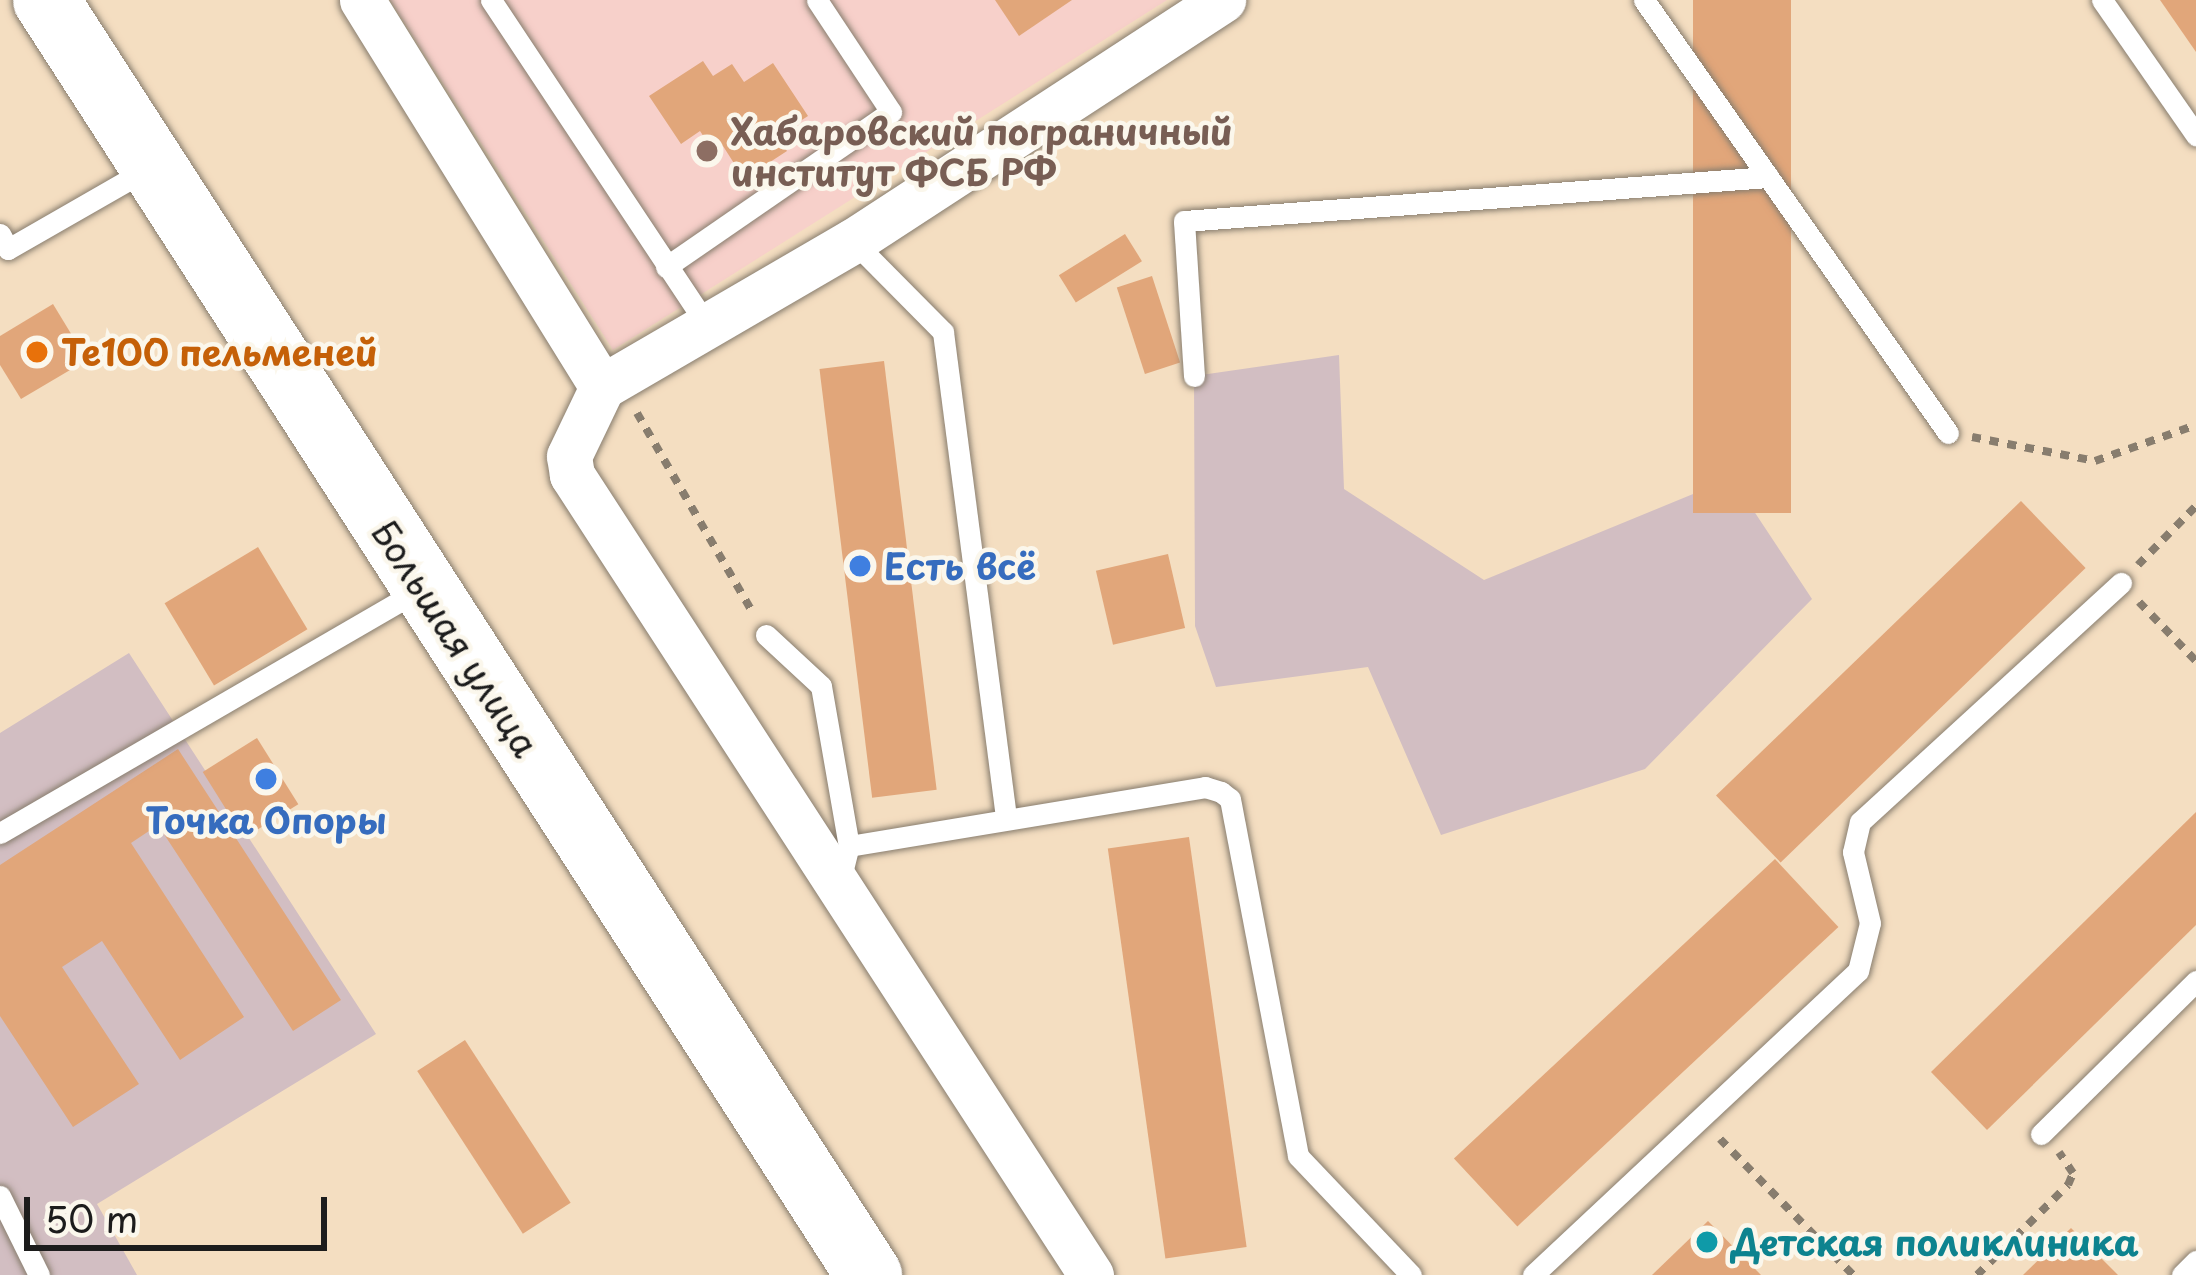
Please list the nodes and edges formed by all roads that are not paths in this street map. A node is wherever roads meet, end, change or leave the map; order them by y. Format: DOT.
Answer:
graph roads {
  1 [pos="46,0"];
  2 [pos="362,0"];
  3 [pos="491,0"];
  4 [pos="817,0"];
  5 [pos="1222,0"];
  6 [pos="1644,0"];
  7 [pos="2102,0"];
  8 [pos="2196,135"];
  9 [pos="152,167"];
  10 [pos="1768,177"];
  11 [pos="0,234"];
  12 [pos="853,241"];
  13 [pos="666,267"];
  14 [pos="707,325"];
  15 [pos="1194,376"];
  16 [pos="610,383"];
  17 [pos="1948,433"];
  18 [pos="2121,583"];
  19 [pos="424,588"];
  20 [pos="766,634"];
  21 [pos="1006,819"];
  22 [pos="0,833"];
  23 [pos="844,865"];
  24 [pos="2195,983"];
  25 [pos="2041,1134"];
  26 [pos="0,1196"];
  27 [pos="2196,1262"];
  28 [pos="39,1275"];
  29 [pos="869,1275"];
  30 [pos="1091,1275"];
  31 [pos="1411,1275"];
  32 [pos="1533,1275"];
  33 [pos="2182,1275"];
  1 -- 9 [label="highway, Большая улица"];
  2 -- 16 [label="street"];
  3 -- 13 [label="lane"];
  4 -- 13 [label="lane"];
  5 -- 12 [label="street"];
  6 -- 10 [label="lane"];
  7 -- 8 [label="lane"];
  9 -- 11 [label="lane"];
  9 -- 19 [label="highway, Большая улица"];
  10 -- 15 [label="lane"];
  10 -- 17 [label="lane"];
  12 -- 14 [label="street"];
  12 -- 21 [label="lane"];
  13 -- 14 [label="lane"];
  14 -- 16 [label="street"];
  16 -- 23 [label="street"];
  18 -- 32 [label="lane"];
  19 -- 22 [label="lane"];
  19 -- 29 [label="highway, Большая улица"];
  20 -- 23 [label="lane"];
  21 -- 23 [label="lane"];
  21 -- 31 [label="lane"];
  23 -- 30 [label="street"];
  24 -- 25 [label="lane"];
  26 -- 28 [label="lane"];
  27 -- 33 [label="lane"];
}
